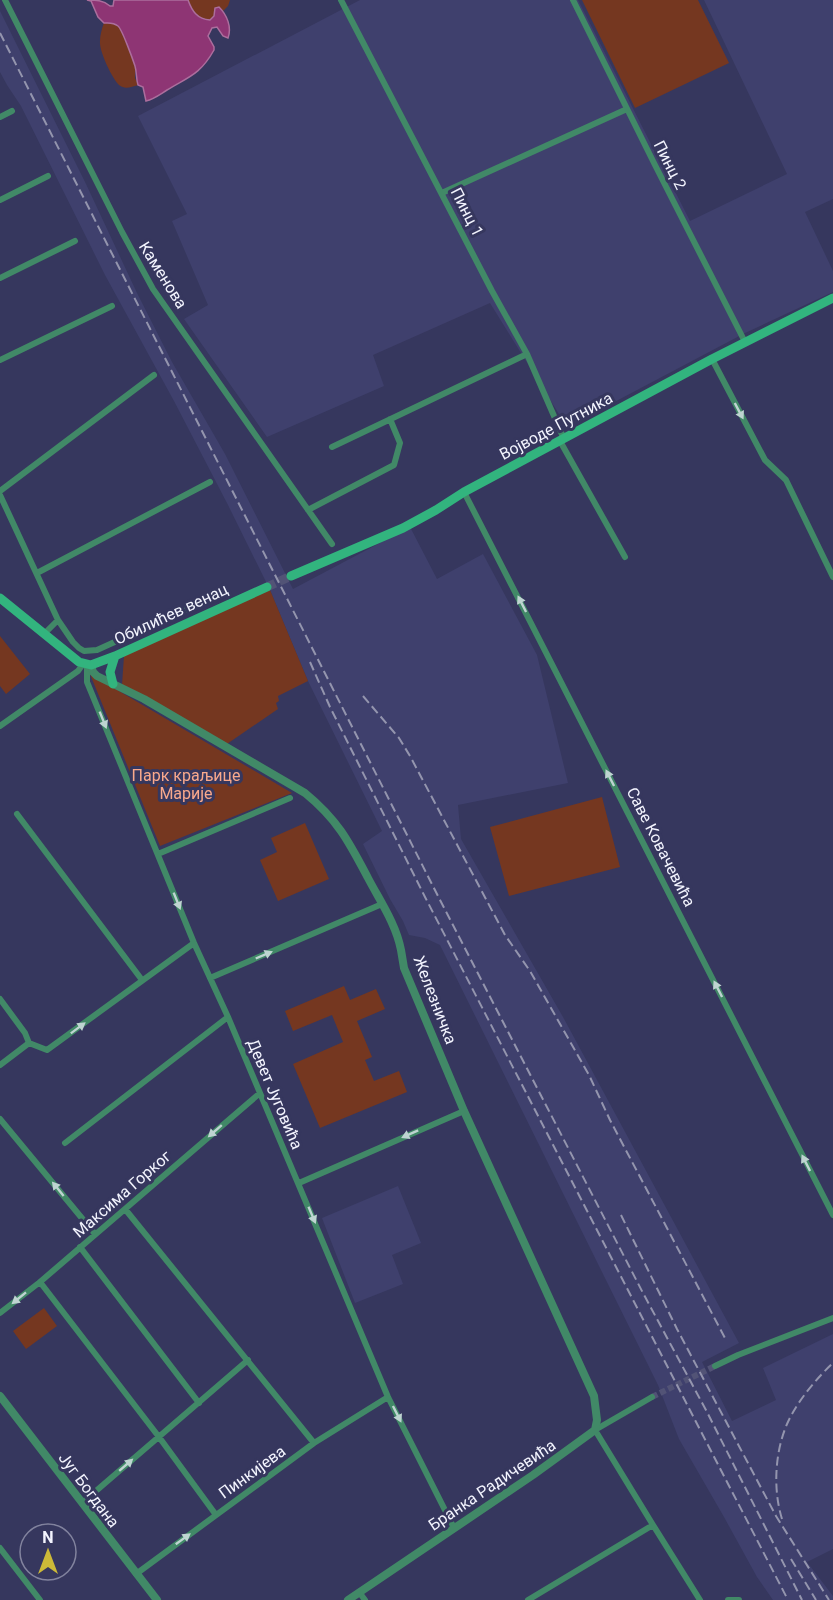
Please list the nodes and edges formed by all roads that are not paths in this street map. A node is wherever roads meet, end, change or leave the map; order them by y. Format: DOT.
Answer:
graph roads {
  1 [pos="5,0"];
  2 [pos="342,0"];
  3 [pos="573,0"];
  4 [pos="627,109"];
  5 [pos="12,111"];
  6 [pos="0,117"];
  7 [pos="48,176"];
  8 [pos="442,194"];
  9 [pos="0,200"];
  10 [pos="75,241"];
  11 [pos="0,278"];
  12 [pos="833,298"];
  13 [pos="112,306"];
  14 [pos="745,342"];
  15 [pos="527,354"];
  16 [pos="712,359"];
  17 [pos="0,360"];
  18 [pos="154,375"];
  19 [pos="390,419"];
  20 [pos="562,440"];
  21 [pos="332,447"];
  22 [pos="210,482"];
  23 [pos="464,492"];
  24 [pos="0,493"];
  25 [pos="308,510"];
  26 [pos="332,544"];
  27 [pos="625,557"];
  28 [pos="37,573"];
  29 [pos="291,576"];
  30 [pos="833,577"];
  31 [pos="267,587"];
  32 [pos="0,598"];
  33 [pos="185,610"];
  34 [pos="58,620"];
  35 [pos="44,634"];
  36 [pos="115,656"];
  37 [pos="87,665"];
  38 [pos="113,684"];
  39 [pos="0,726"];
  40 [pos="290,798"];
  41 [pos="17,814"];
  42 [pos="158,854"];
  43 [pos="382,904"];
  44 [pos="194,943"];
  45 [pos="210,978"];
  46 [pos="142,980"];
  47 [pos="0,999"];
  48 [pos="228,1017"];
  49 [pos="29,1042"];
  50 [pos="0,1065"];
  51 [pos="260,1093"];
  52 [pos="464,1111"];
  53 [pos="0,1119"];
  54 [pos="65,1143"];
  55 [pos="298,1183"];
  56 [pos="125,1209"];
  57 [pos="833,1215"];
  58 [pos="95,1234"];
  59 [pos="80,1247"];
  60 [pos="40,1282"];
  61 [pos="0,1313"];
  62 [pos="833,1318"];
  63 [pos="248,1360"];
  64 [pos="715,1366"];
  65 [pos="0,1396"];
  66 [pos="388,1397"];
  67 [pos="652,1397"];
  68 [pos="200,1403"];
  69 [pos="595,1430"];
  70 [pos="159,1437"];
  71 [pos="314,1443"];
  72 [pos="82,1503"];
  73 [pos="216,1515"];
  74 [pos="653,1526"];
  75 [pos="454,1528"];
  76 [pos="0,1548"];
  77 [pos="136,1574"];
  78 [pos="359,1592"];
  79 [pos="40,1600"];
  80 [pos="157,1600"];
  81 [pos="348,1600"];
  82 [pos="365,1600"];
  83 [pos="528,1600"];
  84 [pos="700,1600"];
  85 [pos="728,1600"];
  86 [pos="738,1600"];
  1 -- 25 [label="street, Каменова"];
  2 -- 8 [label="street, Пинц 1"];
  3 -- 4 [label="street, Пинц 2"];
  4 -- 8 [label="street"];
  4 -- 14 [label="street, Пинц 2"];
  5 -- 6 [label="street"];
  7 -- 9 [label="street"];
  8 -- 15 [label="street, Пинц 1"];
  10 -- 11 [label="street"];
  12 -- 14 [label="main road, Војводе Путника"];
  13 -- 17 [label="street"];
  14 -- 16 [label="main road, Војводе Путника"];
  15 -- 19 [label="street"];
  15 -- 20 [label="street, Пинц 1"];
  16 -- 20 [label="main road, Војводе Путника"];
  16 -- 30 [label="street, one-way"];
  18 -- 24 [label="street"];
  19 -- 21 [label="street"];
  19 -- 25 [label="street"];
  20 -- 23 [label="main road, Војводе Путника"];
  20 -- 27 [label="street, Пинц 1"];
  22 -- 28 [label="street"];
  23 -- 29 [label="main road, Војводе Путника"];
  57 -- 23 [label="street, Саве Ковачевића, one-way"];
  24 -- 28 [label="street"];
  25 -- 26 [label="street, Каменова"];
  28 -- 34 [label="street"];
  31 -- 36 [label="main road, Обилићев венац"];
  32 -- 35 [label="main road, Железничка"];
  33 -- 34 [label="street"];
  34 -- 35 [label="street"];
  35 -- 37 [label="main road, Железничка"];
  36 -- 37 [label="main road, Обилићев венац"];
  36 -- 38 [label="main road"];
  37 -- 38 [label="street, Железничка"];
  37 -- 39 [label="street"];
  37 -- 42 [label="street, Девет Југовића, one-way"];
  38 -- 43 [label="street, Железничка"];
  40 -- 42 [label="street"];
  41 -- 46 [label="street"];
  42 -- 44 [label="street, Девет Југовића, one-way"];
  45 -- 43 [label="street, one-way"];
  43 -- 52 [label="street, Железничка"];
  44 -- 45 [label="street, Девет Југовића"];
  44 -- 46 [label="street"];
  45 -- 48 [label="street, Девет Југовића"];
  49 -- 46 [label="street, one-way"];
  47 -- 49 [label="street"];
  48 -- 51 [label="street, Девет Југовића"];
  48 -- 54 [label="street"];
  49 -- 50 [label="street"];
  51 -- 55 [label="street, Девет Југовића"];
  51 -- 56 [label="street, Максима Горког, one-way"];
  52 -- 55 [label="street, one-way"];
  52 -- 69 [label="street, Железничка"];
  58 -- 53 [label="street, one-way"];
  55 -- 66 [label="street, Девет Југовића, one-way"];
  56 -- 58 [label="street, Максима Горког"];
  56 -- 63 [label="street"];
  58 -- 59 [label="street, Максима Горког"];
  59 -- 60 [label="street, Максима Горког"];
  59 -- 68 [label="street"];
  60 -- 61 [label="street, Максима Горког, one-way"];
  60 -- 70 [label="street"];
  62 -- 64 [label="street"];
  63 -- 68 [label="street"];
  63 -- 71 [label="street"];
  65 -- 72 [label="street, Југ Богдана"];
  66 -- 71 [label="street, Пинкијева"];
  66 -- 75 [label="street, Девет Југовића, one-way"];
  67 -- 69 [label="street, Бранка Радичевића"];
  68 -- 70 [label="street"];
  69 -- 74 [label="street"];
  69 -- 75 [label="street, Бранка Радичевића"];
  72 -- 70 [label="street, one-way"];
  70 -- 73 [label="street"];
  71 -- 73 [label="street, Пинкијева"];
  72 -- 77 [label="street, Југ Богдана"];
  77 -- 73 [label="street, Пинкијева, one-way"];
  74 -- 83 [label="street"];
  74 -- 84 [label="street"];
  75 -- 78 [label="street, Бранка Радичевића"];
  76 -- 79 [label="street"];
  77 -- 80 [label="street, Југ Богдана"];
  78 -- 81 [label="street, Бранка Радичевића"];
  78 -- 82 [label="street"];
  85 -- 86 [label="street"];
}
